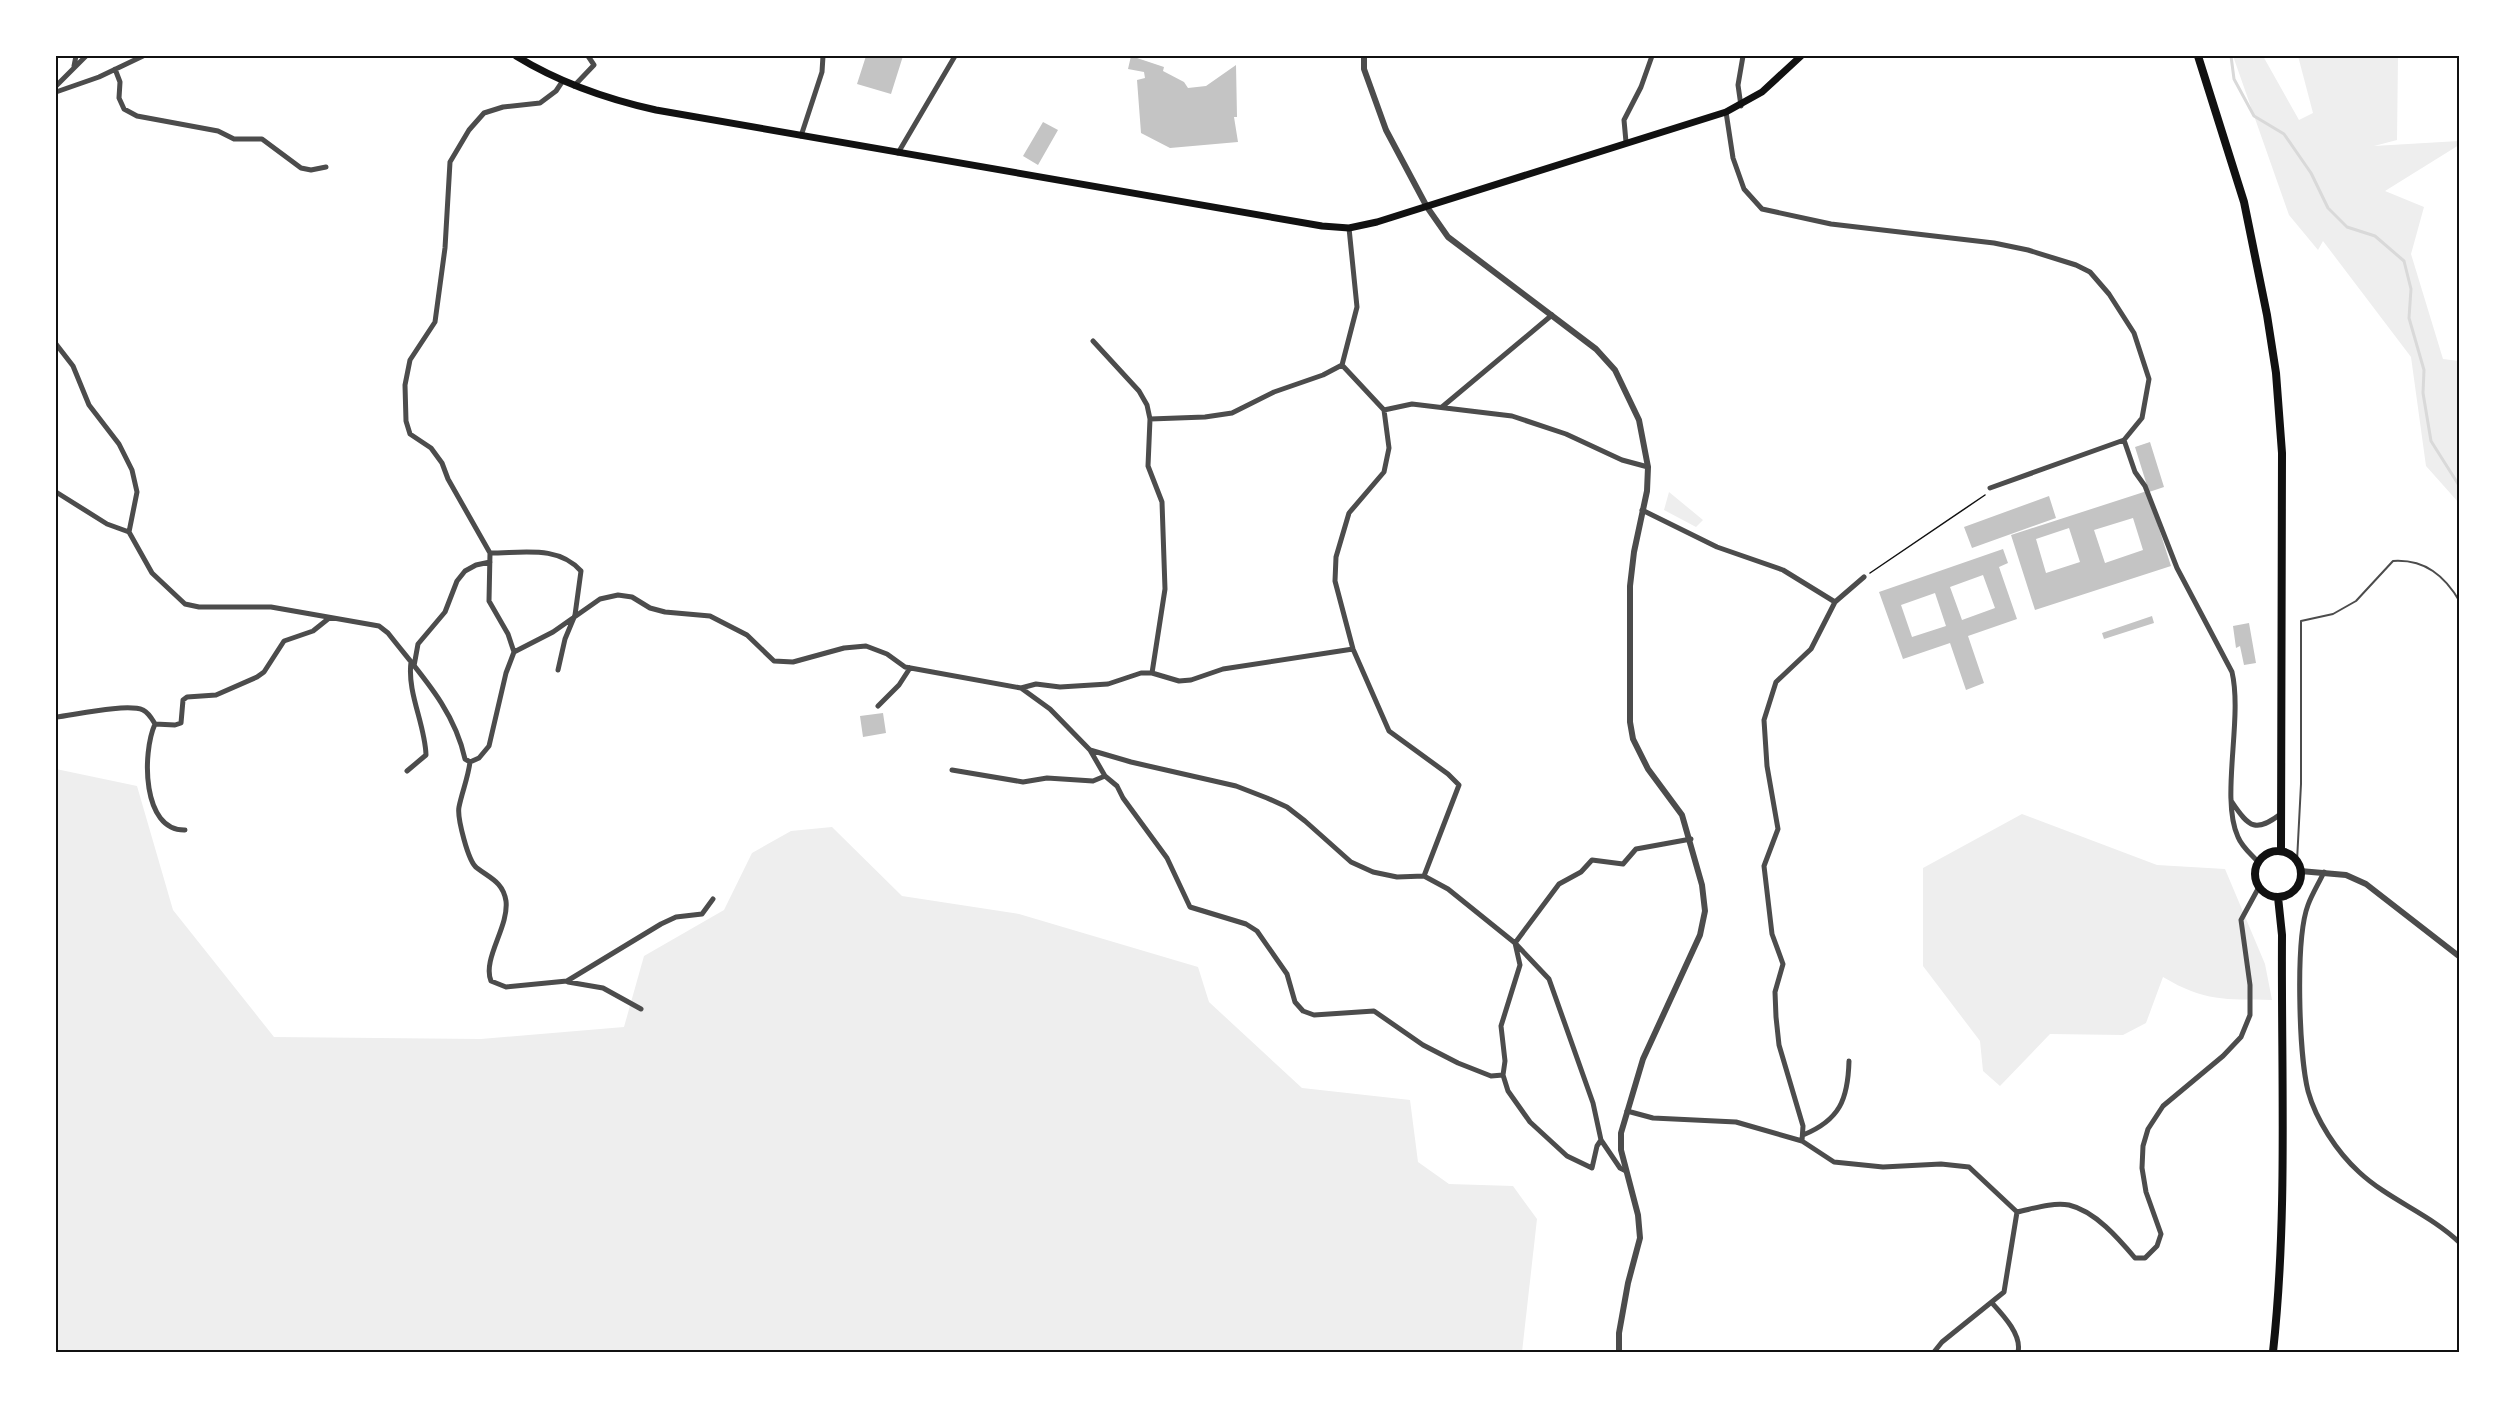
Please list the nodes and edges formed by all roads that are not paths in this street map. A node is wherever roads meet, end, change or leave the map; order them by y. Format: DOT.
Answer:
graph roads {
  1 [pos="76,56"];
  2 [pos="86,56"];
  3 [pos="143,56"];
  4 [pos="516,56"];
  5 [pos="588,56"];
  6 [pos="823,56"];
  7 [pos="955,56"];
  8 [pos="1364,56"];
  9 [pos="1652,56"];
  10 [pos="1743,56"];
  11 [pos="1801,56"];
  12 [pos="2198,56"];
  13 [pos="74,68"];
  14 [pos="115,69"];
  15 [pos="562,82"];
  16 [pos="56,86"];
  17 [pos="574,86"];
  18 [pos="56,92"];
  19 [pos="1741,106"];
  20 [pos="1726,112"];
  21 [pos="801,136"];
  22 [pos="1626,142"];
  23 [pos="898,153"];
  24 [pos="326,167"];
  25 [pos="1427,207"];
  26 [pos="1349,228"];
  27 [pos="1552,315"];
  28 [pos="1093,342"];
  29 [pos="56,344"];
  30 [pos="1342,364"];
  31 [pos="1442,407"];
  32 [pos="1384,410"];
  33 [pos="1150,419"];
  34 [pos="2124,440"];
  35 [pos="1648,467"];
  36 [pos="1990,488"];
  37 [pos="56,492"];
  38 [pos="1642,510"];
  39 [pos="129,532"];
  40 [pos="490,553"];
  41 [pos="490,562"];
  42 [pos="1864,577"];
  43 [pos="1834,602"];
  44 [pos="2460,602"];
  45 [pos="575,615"];
  46 [pos="328,619"];
  47 [pos="1353,649"];
  48 [pos="514,652"];
  49 [pos="412,664"];
  50 [pos="910,668"];
  51 [pos="558,670"];
  52 [pos="1152,673"];
  53 [pos="1021,688"];
  54 [pos="878,706"];
  55 [pos="56,717"];
  56 [pos="155,724"];
  57 [pos="1090,750"];
  58 [pos="470,762"];
  59 [pos="952,770"];
  60 [pos="407,771"];
  61 [pos="1105,776"];
  62 [pos="2232,801"];
  63 [pos="2282,813"];
  64 [pos="185,830"];
  65 [pos="1690,838"];
  66 [pos="2281,851"];
  67 [pos="2297,861"];
  68 [pos="2258,862"];
  69 [pos="2300,871"];
  70 [pos="2324,872"];
  71 [pos="1424,876"];
  72 [pos="2259,887"];
  73 [pos="2278,897"];
  74 [pos="713,899"];
  75 [pos="1515,943"];
  76 [pos="2460,957"];
  77 [pos="567,981"];
  78 [pos="641,1009"];
  79 [pos="1849,1061"];
  80 [pos="1503,1075"];
  81 [pos="1628,1111"];
  82 [pos="1802,1138"];
  83 [pos="1601,1140"];
  84 [pos="1626,1171"];
  85 [pos="2017,1212"];
  86 [pos="2460,1243"];
  87 [pos="1992,1304"];
  88 [pos="1619,1353"];
  89 [pos="1934,1353"];
  90 [pos="2018,1353"];
  91 [pos="2272,1353"];
  1 -- 13 [label="street"];
  2 -- 13 [label="street"];
  3 -- 14 [label="street"];
  4 -- 15 [label="main road"];
  5 -- 17 [label="street"];
  6 -- 21 [label="street"];
  7 -- 23 [label="street"];
  8 -- 25 [label="street"];
  9 -- 22 [label="street"];
  10 -- 19 [label="street"];
  11 -- 19 [label="main road"];
  12 -- 63 [label="highway"];
  13 -- 16 [label="street"];
  14 -- 18 [label="street"];
  14 -- 24 [label="street"];
  15 -- 17 [label="main road"];
  15 -- 40 [label="street"];
  17 -- 21 [label="main road"];
  19 -- 20 [label="main road"];
  20 -- 22 [label="main road"];
  20 -- 34 [label="street"];
  21 -- 23 [label="main road"];
  22 -- 25 [label="main road"];
  23 -- 26 [label="main road"];
  25 -- 26 [label="main road"];
  25 -- 27 [label="street"];
  26 -- 30 [label="street"];
  27 -- 31 [label="street"];
  27 -- 35 [label="street"];
  28 -- 33 [label="street"];
  29 -- 39 [label="street"];
  30 -- 32 [label="street"];
  30 -- 33 [label="street"];
  31 -- 32 [label="street"];
  31 -- 35 [label="street"];
  32 -- 47 [label="street"];
  33 -- 52 [label="street"];
  34 -- 36 [label="street"];
  34 -- 62 [label="street"];
  35 -- 38 [label="street"];
  37 -- 39 [label="street"];
  38 -- 43 [label="street"];
  38 -- 65 [label="street"];
  39 -- 46 [label="street"];
  40 -- 41 [label="street"];
  40 -- 45 [label="street"];
  41 -- 48 [label="street"];
  41 -- 49 [label="street"];
  42 -- 43 [label="street"];
  43 -- 82 [label="street"];
  44 -- 67 [label="lane"];
  45 -- 48 [label="street"];
  45 -- 50 [label="street"];
  45 -- 51 [label="street"];
  46 -- 49 [label="street"];
  46 -- 56 [label="street"];
  47 -- 52 [label="street"];
  47 -- 71 [label="street"];
  48 -- 58 [label="street"];
  49 -- 58 [label="street"];
  49 -- 60 [label="street"];
  50 -- 53 [label="street"];
  50 -- 54 [label="street"];
  52 -- 53 [label="street"];
  53 -- 57 [label="street"];
  55 -- 56 [label="street"];
  56 -- 64 [label="street"];
  57 -- 61 [label="street"];
  57 -- 71 [label="street"];
  58 -- 77 [label="street"];
  59 -- 61 [label="street"];
  61 -- 80 [label="street"];
  62 -- 63 [label="street"];
  62 -- 68 [label="street"];
  63 -- 66 [label="highway"];
  65 -- 75 [label="street"];
  65 -- 81 [label="street"];
  66 -- 67 [label="highway"];
  66 -- 68 [label="highway"];
  67 -- 69 [label="highway"];
  68 -- 72 [label="highway"];
  69 -- 70 [label="street"];
  69 -- 73 [label="highway"];
  70 -- 76 [label="street"];
  70 -- 86 [label="street"];
  71 -- 75 [label="street"];
  72 -- 73 [label="highway"];
  72 -- 85 [label="street"];
  73 -- 91 [label="highway"];
  74 -- 77 [label="street"];
  75 -- 80 [label="street"];
  75 -- 83 [label="street"];
  77 -- 78 [label="street"];
  79 -- 82 [label="street"];
  80 -- 83 [label="street"];
  81 -- 82 [label="street"];
  81 -- 84 [label="street"];
  82 -- 85 [label="street"];
  83 -- 84 [label="street"];
  84 -- 88 [label="street"];
  85 -- 87 [label="street"];
  87 -- 89 [label="street"];
  87 -- 90 [label="street"];
}
